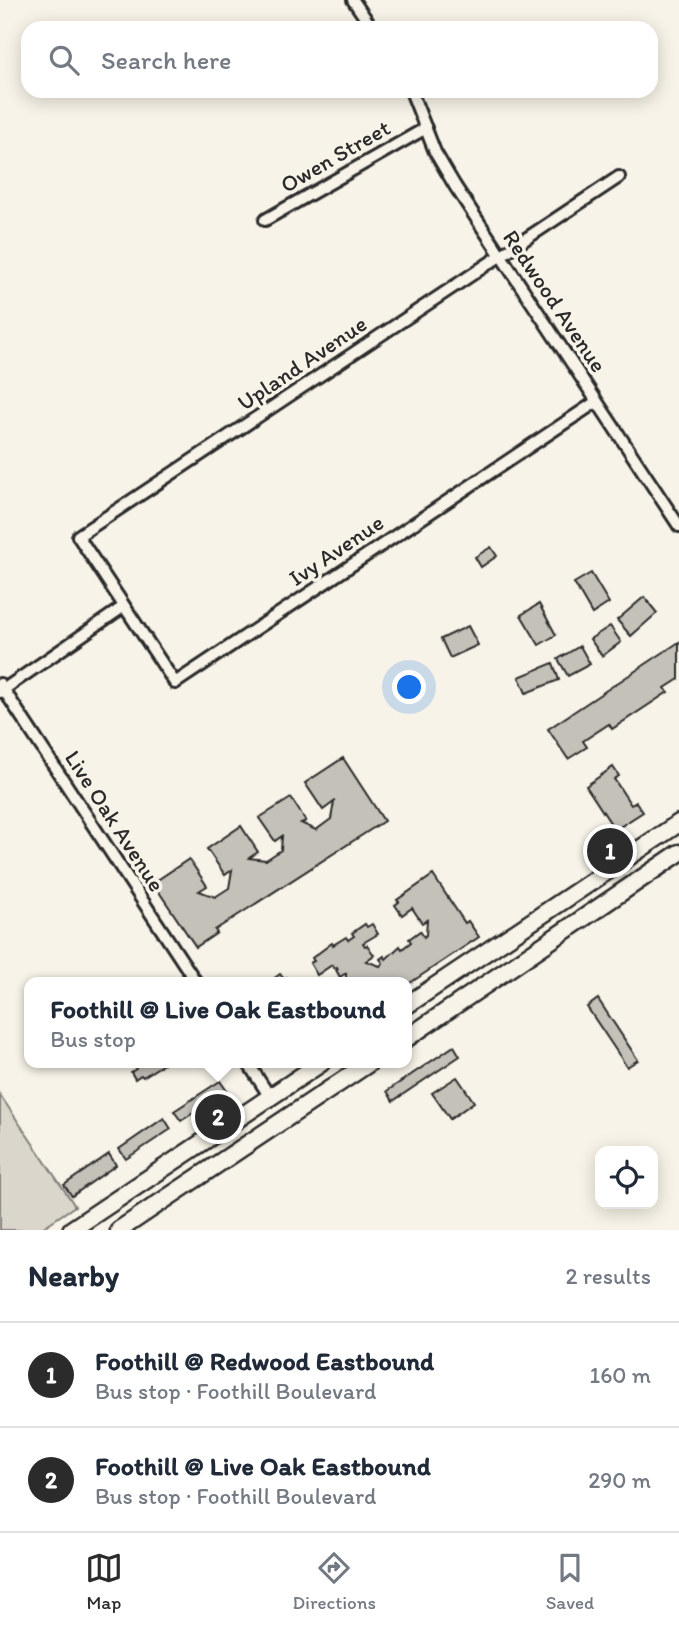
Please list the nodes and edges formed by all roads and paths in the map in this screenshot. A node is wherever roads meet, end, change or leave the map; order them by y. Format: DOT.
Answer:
graph roads {
  1 [pos="354,0"];
  2 [pos="368,21"];
  3 [pos="414,98"];
  4 [pos="426,128"];
  5 [pos="619,177"];
  6 [pos="265,220"];
  7 [pos="499,257"];
  8 [pos="596,402"];
  9 [pos="679,526"];
  10 [pos="123,607"];
  11 [pos="1,688"];
  12 [pos="679,823"];
  13 [pos="679,853"];
  14 [pos="193,977"];
  15 [pos="412,1002"];
  16 [pos="412,1035"];
  17 [pos="251,1068"];
  18 [pos="314,1068"];
  19 [pos="362,1068"];
  20 [pos="270,1097"];
  21 [pos="71,1230"];
  22 [pos="119,1230"];
  1 -- 2 [label="street"];
  3 -- 4 [label="street, Redwood Avenue"];
  4 -- 6 [label="street, Owen Street"];
  4 -- 7 [label="street, Redwood Avenue"];
  5 -- 7 [label="street, Upland Avenue"];
  7 -- 8 [label="street, Redwood Avenue"];
  7 -- 10 [label="street, Upland Avenue"];
  8 -- 9 [label="street, Redwood Avenue"];
  8 -- 10 [label="street, Ivy Avenue"];
  10 -- 11 [label="street"];
  11 -- 14 [label="street, Live Oak Avenue"];
  12 -- 15 [label="main road"];
  13 -- 16 [label="main road"];
  17 -- 20 [label="street"];
  18 -- 20 [label="main road"];
  19 -- 22 [label="main road"];
  20 -- 21 [label="main road"];
}
